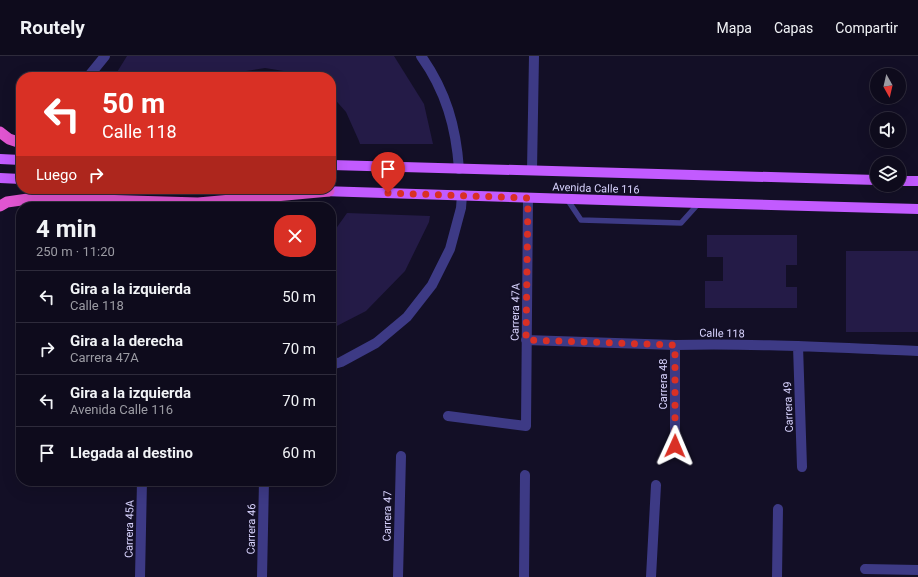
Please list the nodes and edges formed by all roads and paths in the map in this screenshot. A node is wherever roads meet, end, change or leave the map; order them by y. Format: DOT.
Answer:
graph roads {
  1 [pos="105,56"];
  2 [pos="421,56"];
  3 [pos="534,56"];
  4 [pos="92,72"];
  5 [pos="0,132"];
  6 [pos="16,141"];
  7 [pos="0,160"];
  8 [pos="16,160"];
  9 [pos="336,165"];
  10 [pos="459,169"];
  11 [pos="532,170"];
  12 [pos="0,178"];
  13 [pos="16,179"];
  14 [pos="870,180"];
  15 [pos="906,180"];
  16 [pos="918,181"];
  17 [pos="336,191"];
  18 [pos="296,194"];
  19 [pos="462,196"];
  20 [pos="64,198"];
  21 [pos="528,198"];
  22 [pos="567,199"];
  23 [pos="171,202"];
  24 [pos="209,202"];
  25 [pos="699,203"];
  26 [pos="0,206"];
  27 [pos="918,209"];
  28 [pos="526,340"];
  29 [pos="675,345"];
  30 [pos="798,346"];
  31 [pos="918,351"];
  32 [pos="336,364"];
  33 [pos="448,416"];
  34 [pos="675,446"];
  35 [pos="401,456"];
  36 [pos="802,467"];
  37 [pos="525,475"];
  38 [pos="656,485"];
  39 [pos="142,486"];
  40 [pos="264,486"];
  41 [pos="778,509"];
  42 [pos="865,569"];
  43 [pos="918,570"];
  44 [pos="140,577"];
  45 [pos="262,577"];
  46 [pos="398,577"];
  47 [pos="524,577"];
  48 [pos="651,577"];
  49 [pos="777,577"];
  1 -- 4 [label="street"];
  2 -- 10 [label="street"];
  3 -- 11 [label="street"];
  5 -- 6 [label="highway"];
  7 -- 8 [label="main road"];
  9 -- 10 [label="main road, Avenida Calle 116"];
  10 -- 11 [label="main road, Avenida Calle 116"];
  11 -- 14 [label="main road, Avenida Calle 116"];
  12 -- 13 [label="main road"];
  15 -- 16 [label="main road"];
  17 -- 19 [label="main road, Avenida Calle 116"];
  18 -- 24 [label="highway"];
  19 -- 21 [label="main road, Avenida Calle 116"];
  19 -- 32 [label="street"];
  20 -- 23 [label="highway"];
  20 -- 26 [label="highway"];
  21 -- 22 [label="main road, Avenida Calle 116"];
  21 -- 28 [label="street, Carrera 47A"];
  22 -- 25 [label="main road, Avenida Calle 116"];
  22 -- 25 [label="lane"];
  25 -- 27 [label="main road, Avenida Calle 116"];
  28 -- 29 [label="street, Calle 118"];
  28 -- 33 [label="street, Carrera 47A"];
  29 -- 30 [label="street, Calle 118"];
  29 -- 34 [label="street, Carrera 48"];
  30 -- 31 [label="street, Calle 118"];
  30 -- 36 [label="street, Carrera 49"];
  35 -- 46 [label="street, Carrera 47"];
  37 -- 47 [label="street"];
  38 -- 48 [label="street"];
  39 -- 44 [label="street, Carrera 45A"];
  40 -- 45 [label="street, Carrera 46"];
  41 -- 49 [label="street"];
  42 -- 43 [label="street"];
}
